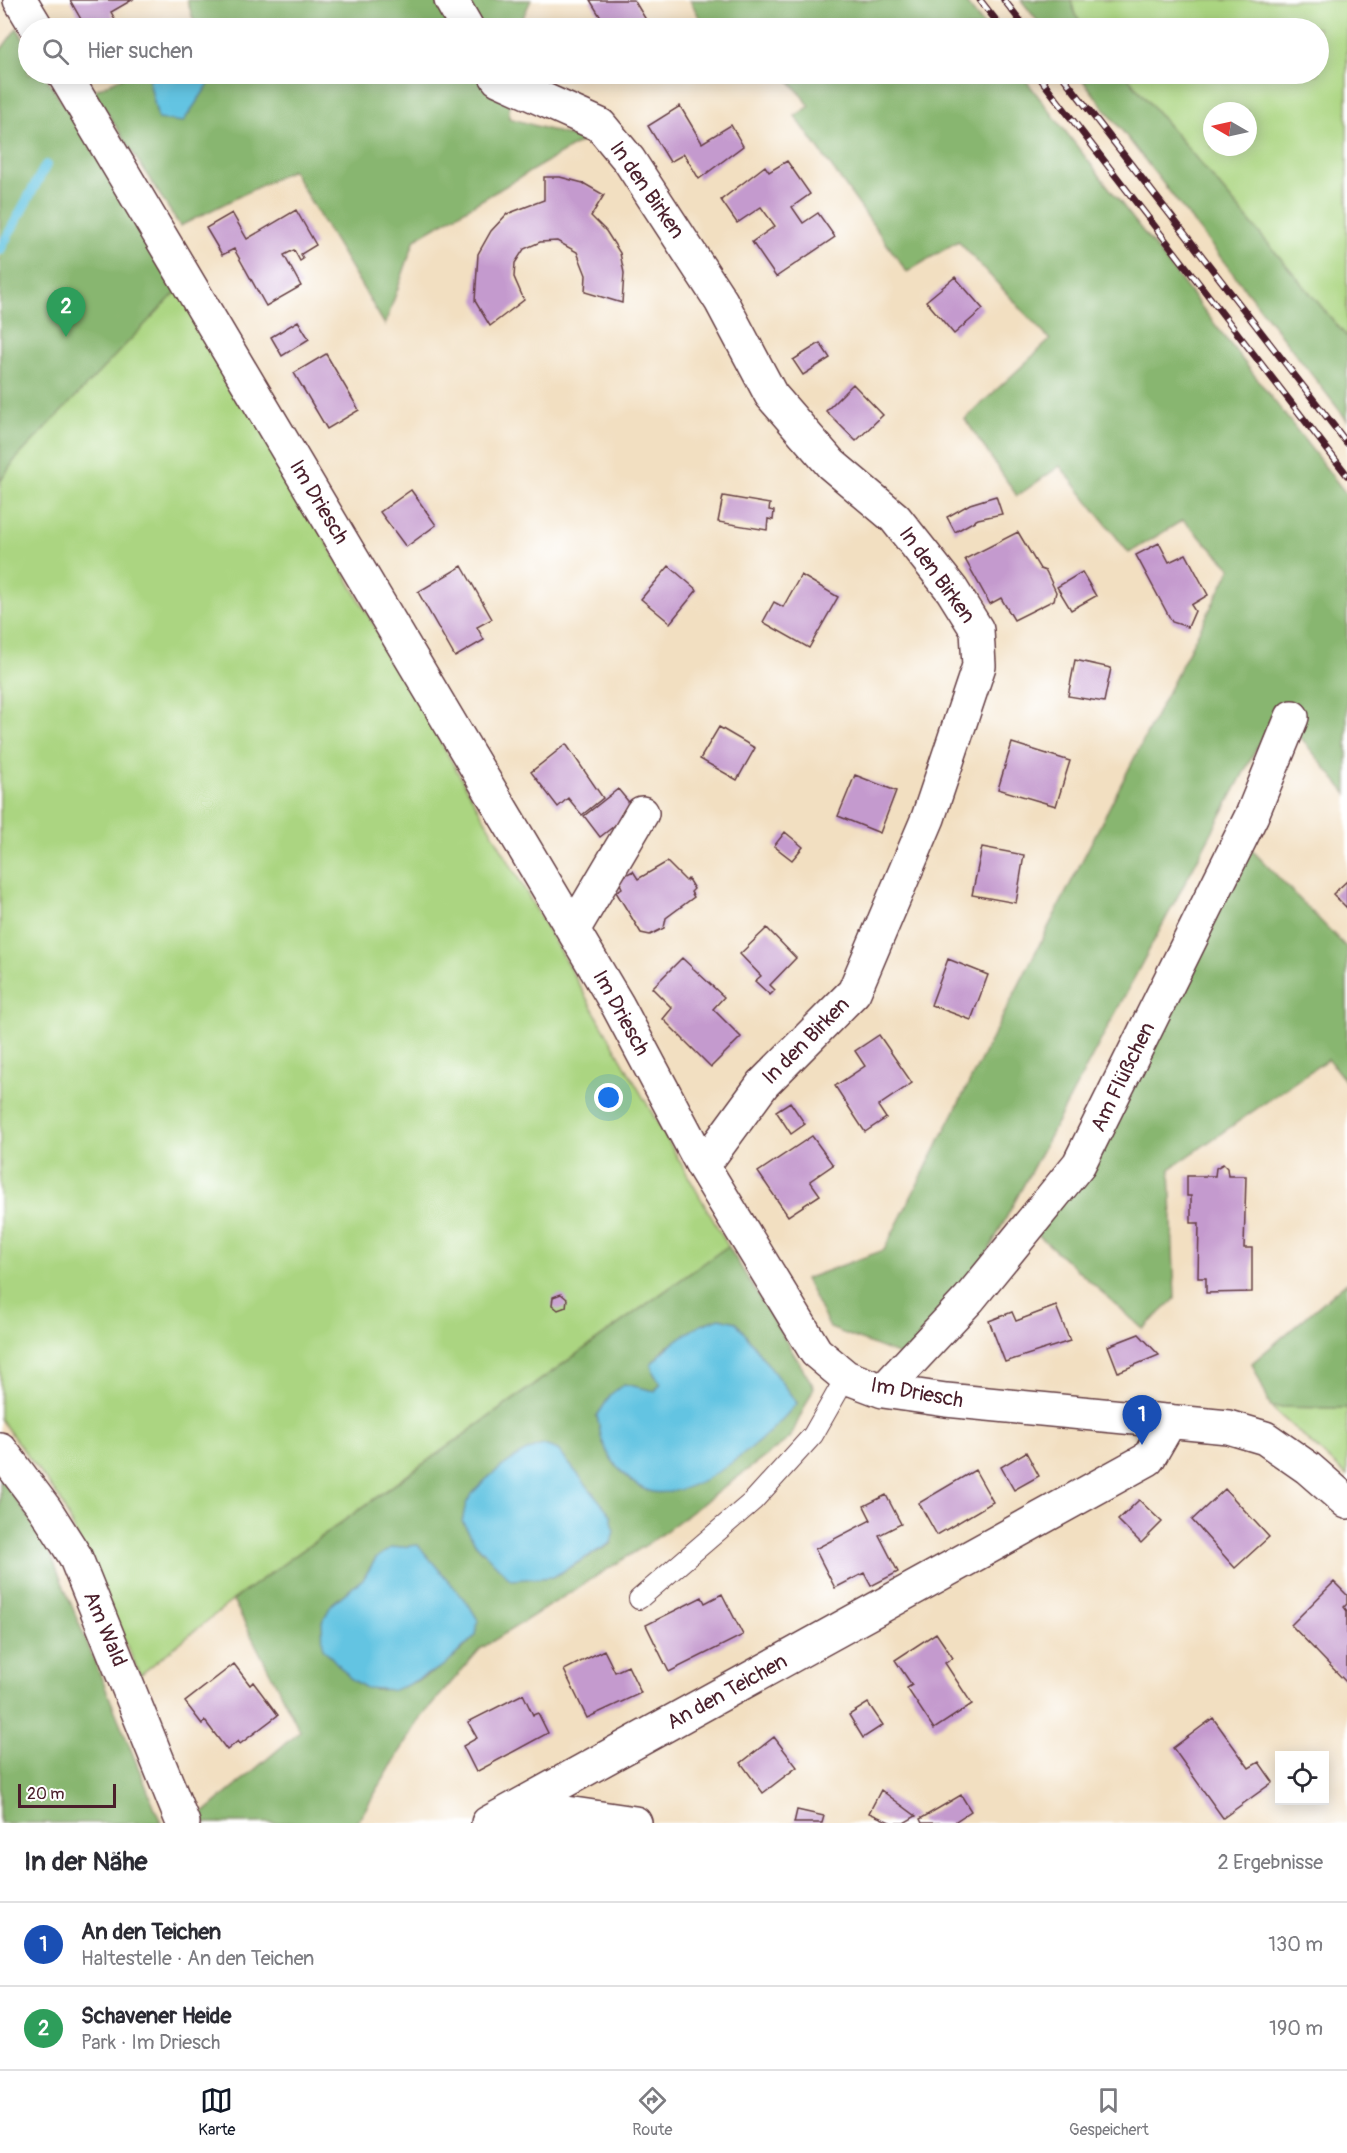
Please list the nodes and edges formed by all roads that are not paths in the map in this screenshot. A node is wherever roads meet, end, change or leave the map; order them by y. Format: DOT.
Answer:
graph roads {
  1 [pos="20,0"];
  2 [pos="450,0"];
  3 [pos="31,18"];
  4 [pos="461,18"];
  5 [pos="70,84"];
  6 [pos="509,84"];
  7 [pos="1292,717"];
  8 [pos="642,813"];
  9 [pos="573,930"];
  10 [pos="703,1166"];
  11 [pos="846,1377"];
  12 [pos="883,1391"];
  13 [pos="1170,1421"];
  14 [pos="0,1449"];
  15 [pos="1347,1502"];
  16 [pos="639,1599"];
  17 [pos="519,1806"];
  18 [pos="183,1823"];
  19 [pos="488,1823"];
  20 [pos="635,1823"];
  1 -- 3 [label="street"];
  2 -- 4 [label="street"];
  5 -- 9 [label="street, Im Driesch"];
  6 -- 10 [label="street, In den Birken"];
  7 -- 12 [label="street, Am Flüßchen"];
  8 -- 9 [label="street"];
  9 -- 10 [label="street, Im Driesch"];
  10 -- 11 [label="street, Im Driesch"];
  11 -- 12 [label="street, Im Driesch"];
  11 -- 16 [label="lane"];
  12 -- 13 [label="street, Im Driesch"];
  13 -- 15 [label="street, Im Driesch"];
  13 -- 17 [label="street, An den Teichen"];
  14 -- 18 [label="street, Am Wald"];
  17 -- 19 [label="street"];
  17 -- 20 [label="street"];
}
